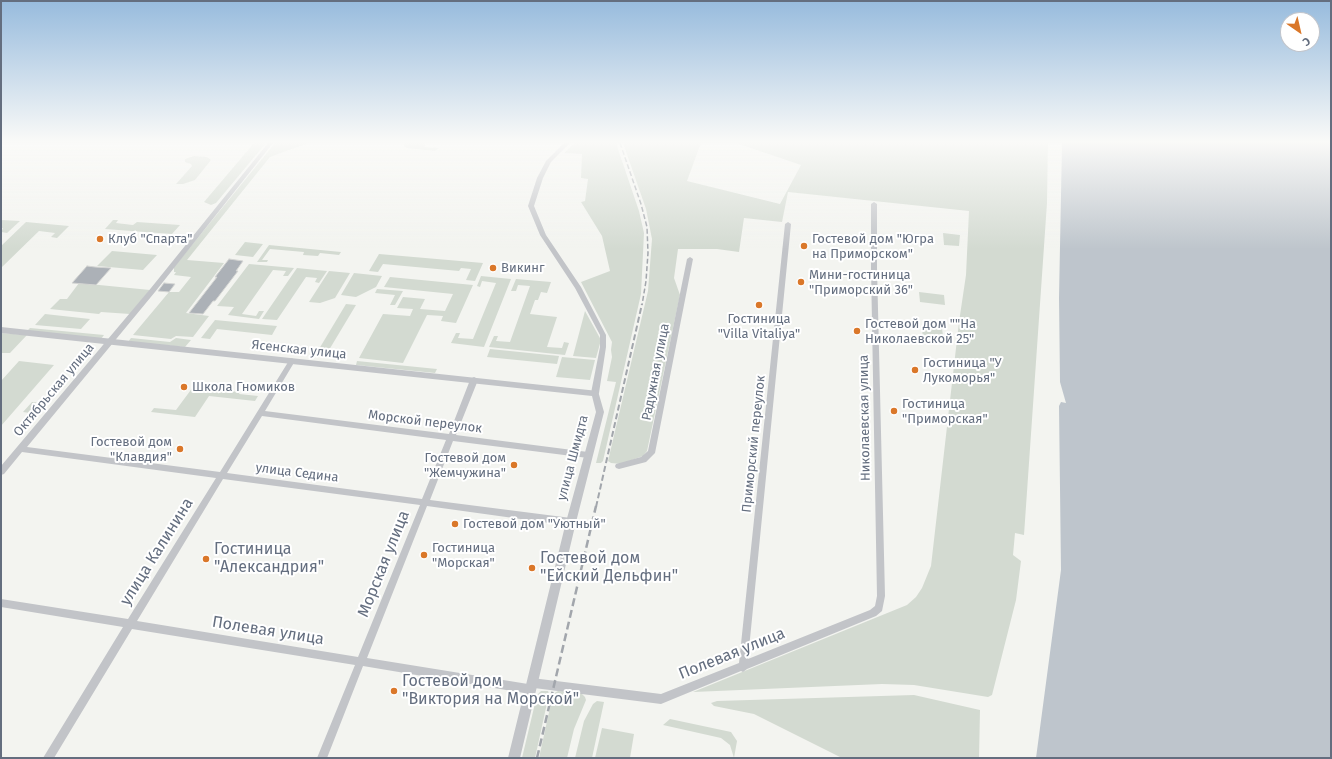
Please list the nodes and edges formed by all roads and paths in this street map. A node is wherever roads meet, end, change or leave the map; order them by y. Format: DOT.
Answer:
graph roads {
  1 [pos="242,178"];
  2 [pos="540,178"];
  3 [pos="874,204"];
  4 [pos="788,224"];
  5 [pos="690,259"];
  6 [pos="1,330"];
  7 [pos="110,342"];
  8 [pos="292,361"];
  9 [pos="474,380"];
  10 [pos="595,393"];
  11 [pos="260,413"];
  12 [pos="451,438"];
  13 [pos="20,449"];
  14 [pos="588,455"];
  15 [pos="619,466"];
  16 [pos="1,472"];
  17 [pos="221,476"];
  18 [pos="426,502"];
  19 [pos="571,522"];
  20 [pos="1,604"];
  21 [pos="879,608"];
  22 [pos="130,624"];
  23 [pos="360,662"];
  24 [pos="743,667"];
  25 [pos="531,686"];
  26 [pos="48,758"];
  27 [pos="322,758"];
  28 [pos="514,758"];
  1 -- 7 [label="street, Октябрьская улица"];
  2 -- 10 [label="street, улица Шмидта"];
  3 -- 21 [label="street, Николаевская улица"];
  4 -- 24 [label="street, Приморский переулок"];
  5 -- 15 [label="street, Радужная улица"];
  6 -- 7 [label="street, Ясенская улица"];
  7 -- 8 [label="street, Ясенская улица"];
  7 -- 13 [label="street, Октябрьская улица"];
  8 -- 9 [label="street, Ясенская улица"];
  8 -- 11 [label="street, улица Калинина"];
  9 -- 10 [label="street, Ясенская улица"];
  9 -- 12 [label="street, Морская улица"];
  10 -- 14 [label="street, улица Шмидта"];
  11 -- 12 [label="street, Морской переулок"];
  11 -- 17 [label="street, улица Калинина"];
  12 -- 14 [label="street, Морской переулок"];
  12 -- 18 [label="street, Морская улица"];
  13 -- 16 [label="street, Октябрьская улица"];
  13 -- 17 [label="street, улица Седина"];
  14 -- 19 [label="street, улица Шмидта"];
  17 -- 18 [label="street, улица Седина"];
  17 -- 22 [label="street, улица Калинина"];
  18 -- 19 [label="street, улица Седина"];
  18 -- 23 [label="street, Морская улица"];
  19 -- 25 [label="street, улица Шмидта"];
  20 -- 22 [label="street, Полевая улица"];
  21 -- 24 [label="street, Полевая улица"];
  22 -- 23 [label="street, Полевая улица"];
  22 -- 26 [label="street, улица Калинина"];
  23 -- 25 [label="street, Полевая улица"];
  23 -- 27 [label="street, Морская улица"];
  24 -- 25 [label="street, Полевая улица"];
  25 -- 28 [label="street, улица Шмидта"];
}
